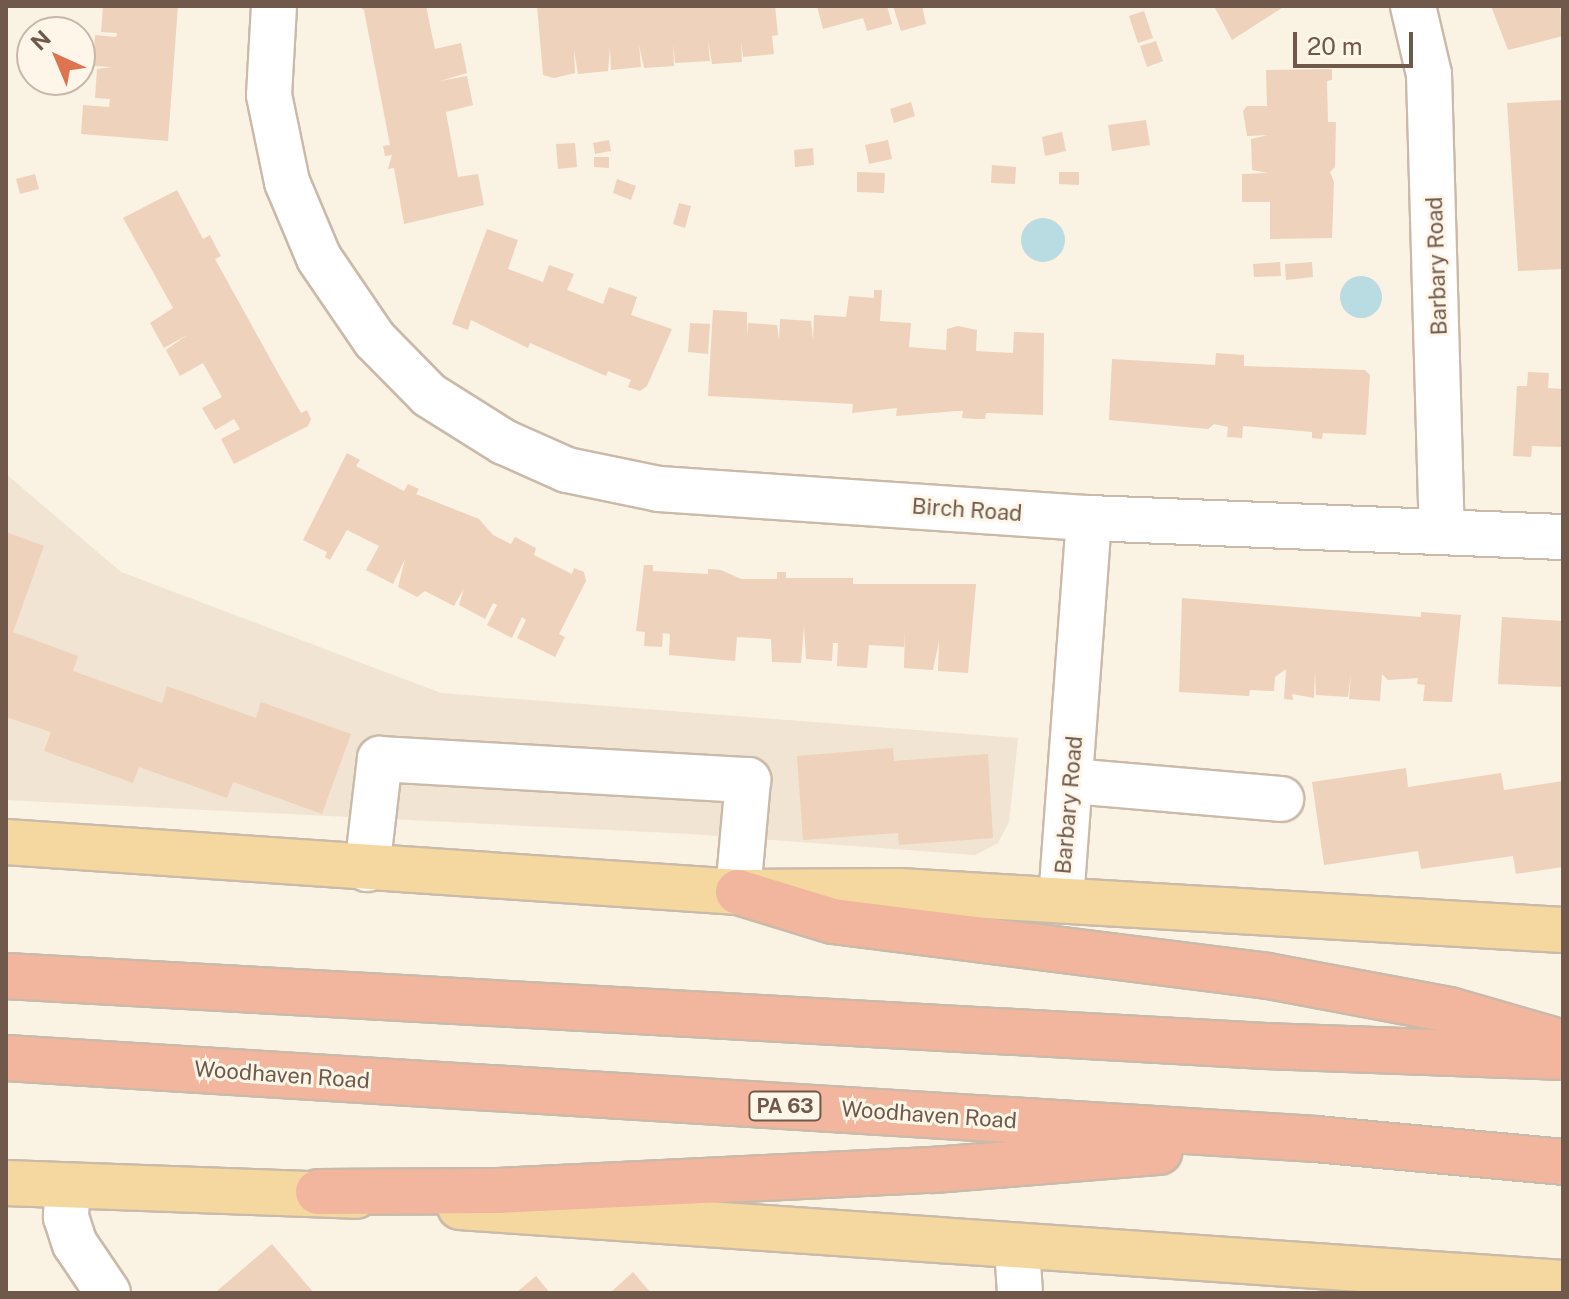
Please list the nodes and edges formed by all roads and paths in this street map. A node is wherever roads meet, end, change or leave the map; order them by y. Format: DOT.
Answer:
graph roads {
  1 [pos="274,6"];
  2 [pos="1413,6"];
  3 [pos="1089,518"];
  4 [pos="1442,529"];
  5 [pos="1563,537"];
  6 [pos="1072,781"];
  7 [pos="1281,799"];
  8 [pos="6,842"];
  9 [pos="367,869"];
  10 [pos="738,892"];
  11 [pos="1061,900"];
  12 [pos="1563,930"];
  13 [pos="6,976"];
  14 [pos="1563,1043"];
  15 [pos="1563,1057"];
  16 [pos="6,1058"];
  17 [pos="1316,1139"];
  18 [pos="1563,1162"];
  19 [pos="6,1183"];
  20 [pos="68,1186"];
  21 [pos="318,1192"];
  22 [pos="1017,1247"];
  23 [pos="1563,1283"];
  24 [pos="108,1293"];
  25 [pos="1020,1293"];
  1 -- 3 [label="street, Birch Road"];
  2 -- 4 [label="street, Barbary Road"];
  3 -- 4 [label="street, Birch Road"];
  3 -- 6 [label="street, Barbary Road"];
  4 -- 5 [label="street, Birch Road"];
  6 -- 7 [label="street"];
  6 -- 11 [label="street, Barbary Road"];
  8 -- 9 [label="main road"];
  9 -- 10 [label="main road"];
  9 -- 10 [label="street"];
  10 -- 11 [label="main road"];
  10 -- 14 [label="highway"];
  11 -- 12 [label="main road"];
  13 -- 15 [label="highway"];
  16 -- 17 [label="highway, Woodhaven Road / PA 63"];
  17 -- 18 [label="highway, Woodhaven Road / PA 63"];
  17 -- 21 [label="highway"];
  19 -- 20 [label="main road"];
  20 -- 21 [label="main road"];
  20 -- 24 [label="street"];
  21 -- 22 [label="main road"];
  22 -- 23 [label="main road"];
  22 -- 25 [label="street"];
}
